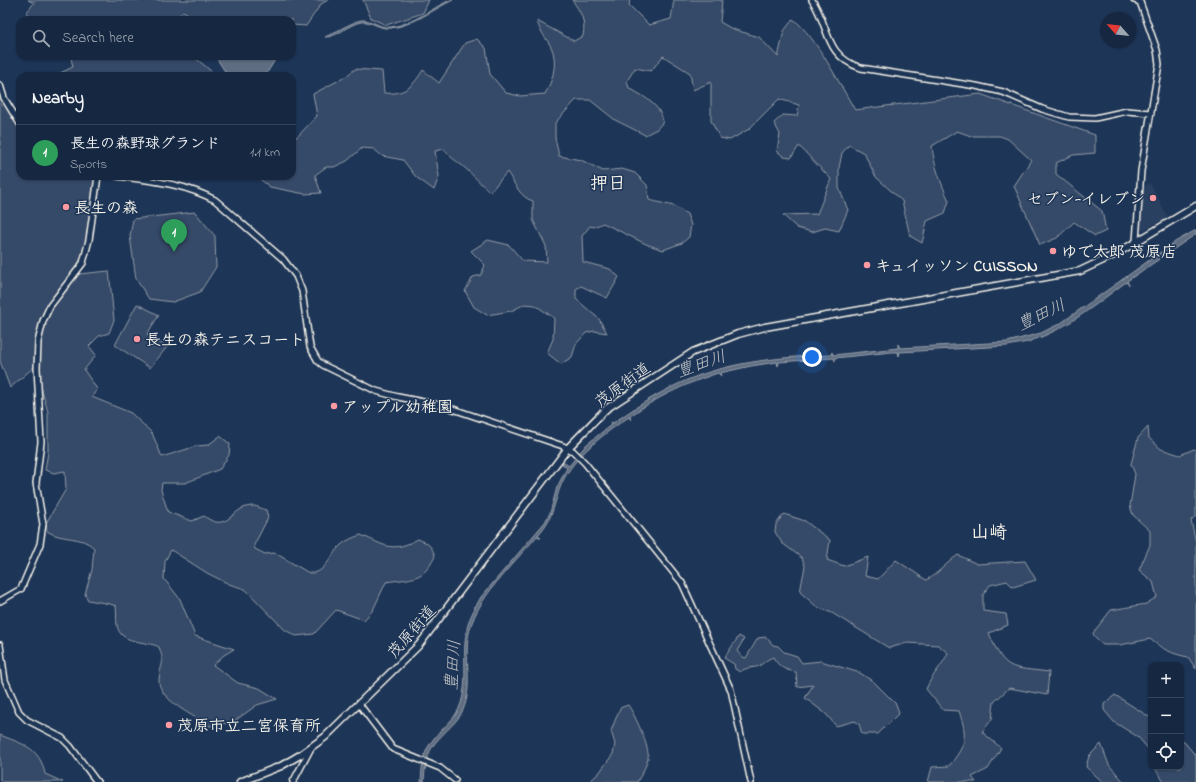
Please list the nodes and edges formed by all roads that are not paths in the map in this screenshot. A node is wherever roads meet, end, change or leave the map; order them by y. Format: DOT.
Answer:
graph roads {
  1 [pos="812,0"];
  2 [pos="1134,0"];
  3 [pos="0,86"];
  4 [pos="1151,113"];
  5 [pos="16,118"];
  6 [pos="97,180"];
  7 [pos="144,180"];
  8 [pos="1196,206"];
  9 [pos="1136,241"];
  10 [pos="570,450"];
  11 [pos="0,601"];
  12 [pos="0,645"];
  13 [pos="359,704"];
  14 [pos="311,748"];
  15 [pos="455,780"];
  16 [pos="97,782"];
  17 [pos="240,782"];
  18 [pos="293,782"];
  19 [pos="751,782"];
  1 -- 4 [label="street"];
  2 -- 4 [label="street"];
  3 -- 5 [label="street"];
  4 -- 9 [label="street"];
  6 -- 11 [label="street"];
  7 -- 10 [label="street"];
  8 -- 9 [label="main road, 茂原街道"];
  9 -- 10 [label="main road, 茂原街道"];
  10 -- 13 [label="main road, 茂原街道"];
  10 -- 19 [label="street"];
  12 -- 16 [label="street"];
  13 -- 14 [label="main road, 茂原街道"];
  13 -- 15 [label="street"];
  14 -- 17 [label="main road, 茂原街道"];
  14 -- 18 [label="street"];
}
